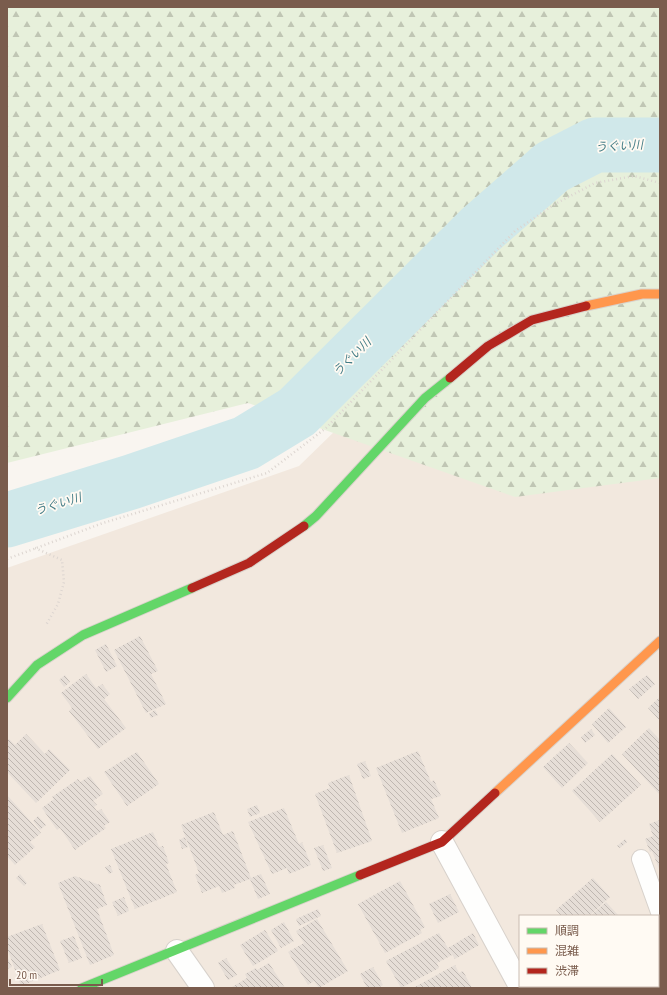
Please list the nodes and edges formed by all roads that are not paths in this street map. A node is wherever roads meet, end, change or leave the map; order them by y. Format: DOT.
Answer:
graph roads {
  1 [pos="660,294"];
  2 [pos="660,640"];
  3 [pos="7,698"];
  4 [pos="442,842"];
  5 [pos="641,859"];
  6 [pos="660,912"];
  7 [pos="177,951"];
  8 [pos="519,986"];
  9 [pos="82,988"];
  10 [pos="203,988"];
  1 -- 3 [label="street"];
  2 -- 4 [label="street"];
  4 -- 7 [label="street"];
  4 -- 8 [label="street"];
  5 -- 6 [label="lane"];
  7 -- 9 [label="street"];
  7 -- 10 [label="street"];
}
